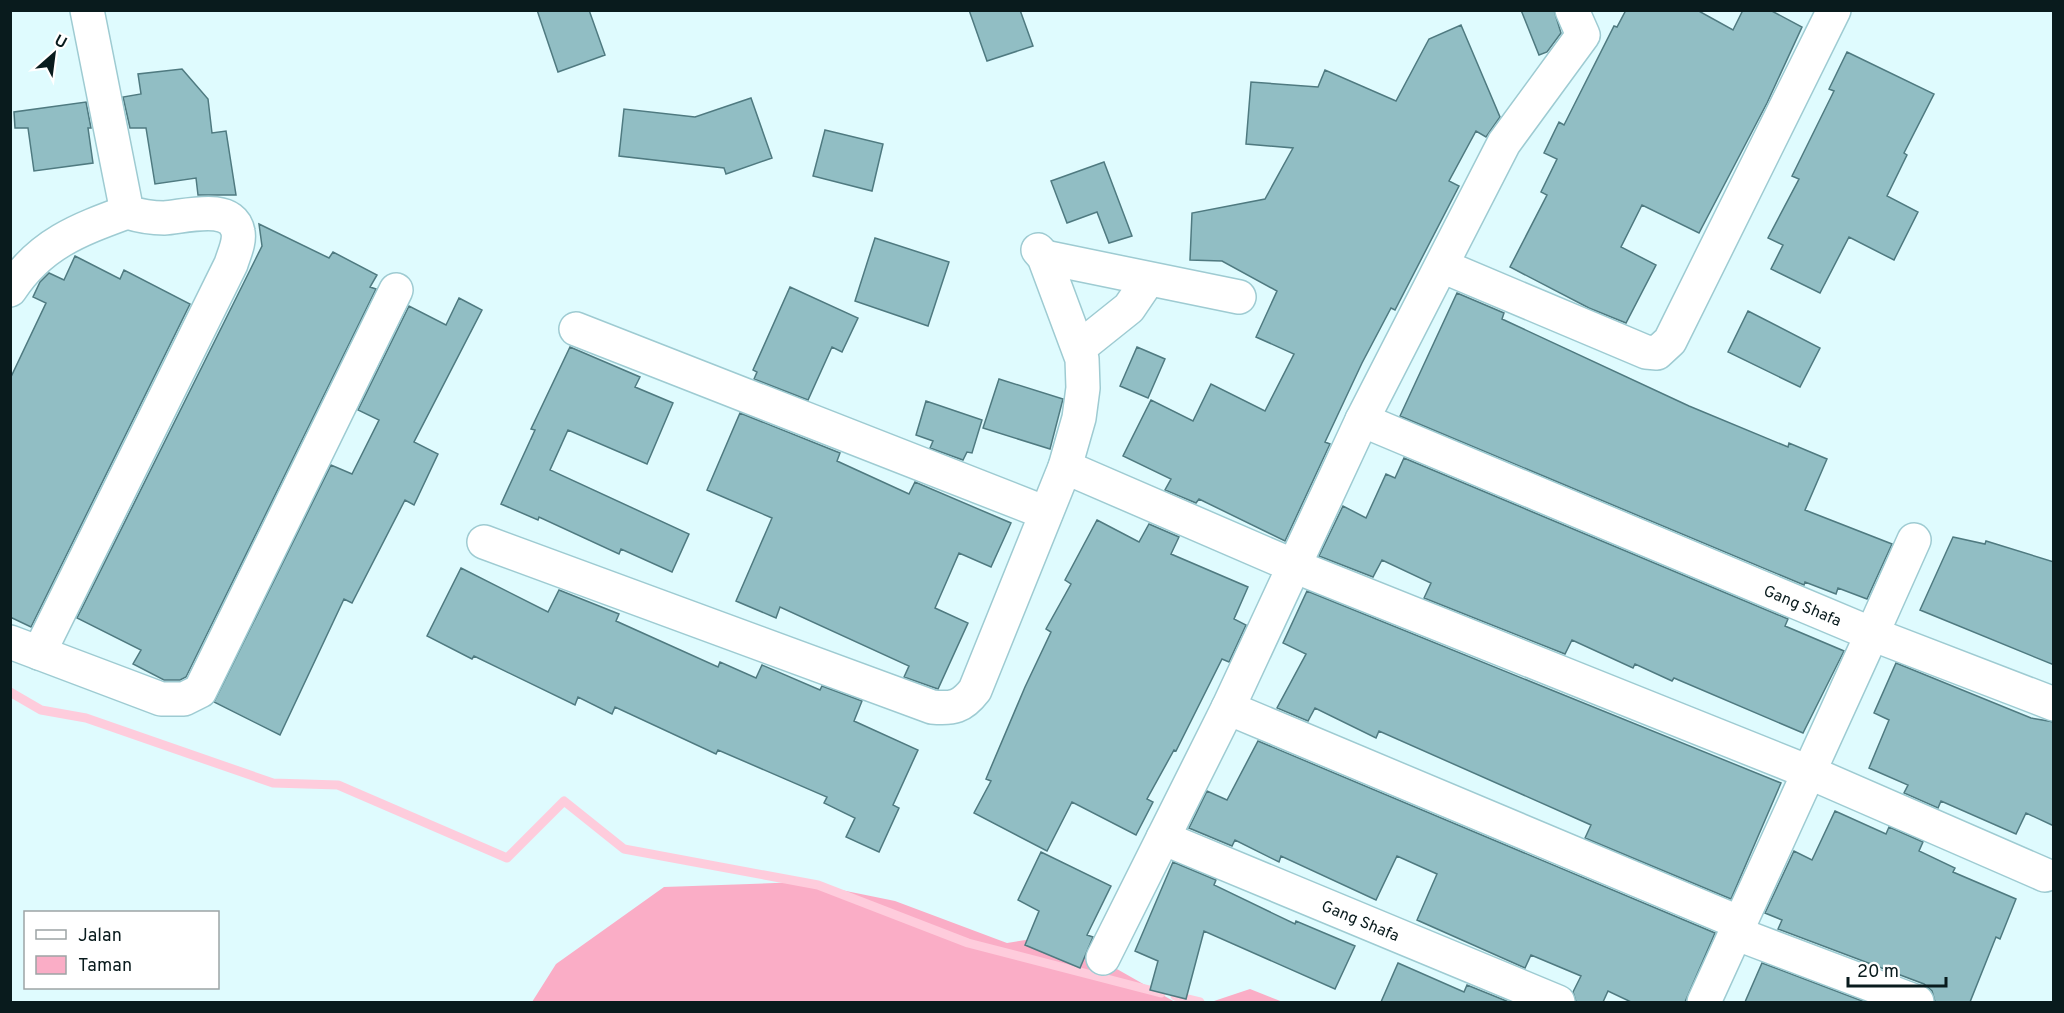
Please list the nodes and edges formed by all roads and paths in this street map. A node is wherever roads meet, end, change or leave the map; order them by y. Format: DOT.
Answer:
graph roads {
  1 [pos="87,10"];
  2 [pos="1572,10"];
  3 [pos="1834,10"];
  4 [pos="128,212"];
  5 [pos="1442,266"];
  6 [pos="1149,280"];
  7 [pos="10,290"];
  8 [pos="396,290"];
  9 [pos="1239,297"];
  10 [pos="576,329"];
  11 [pos="1079,348"];
  12 [pos="1362,420"];
  13 [pos="1065,467"];
  14 [pos="1046,513"];
  15 [pos="1914,540"];
  16 [pos="484,542"];
  17 [pos="1294,566"];
  18 [pos="1872,634"];
  19 [pos="25,647"];
  20 [pos="2054,704"];
  21 [pos="1228,708"];
  22 [pos="1811,773"];
  23 [pos="1163,838"];
  24 [pos="2045,874"];
  25 [pos="1738,928"];
  26 [pos="1103,958"];
  27 [pos="1558,1002"];
  28 [pos="1704,1002"];
  29 [pos="1917,1002"];
  1 -- 4 [label="street"];
  2 -- 5 [label="street"];
  3 -- 5 [label="street"];
  4 -- 7 [label="street"];
  4 -- 19 [label="street"];
  5 -- 12 [label="street"];
  6 -- 9 [label="street"];
  6 -- 11 [label="street"];
  6 -- 11 [label="street"];
  8 -- 19 [label="street"];
  10 -- 14 [label="street"];
  11 -- 13 [label="street"];
  12 -- 17 [label="street"];
  12 -- 18 [label="street, Gang Shafa"];
  13 -- 14 [label="street"];
  13 -- 17 [label="street"];
  14 -- 16 [label="street"];
  15 -- 18 [label="street"];
  17 -- 21 [label="street"];
  17 -- 22 [label="street"];
  18 -- 20 [label="street, Gang Shafa"];
  18 -- 22 [label="street"];
  21 -- 23 [label="street"];
  21 -- 25 [label="street"];
  22 -- 24 [label="street"];
  22 -- 25 [label="street"];
  23 -- 26 [label="street"];
  23 -- 27 [label="street, Gang Shafa"];
  25 -- 28 [label="street"];
  25 -- 29 [label="street"];
}
